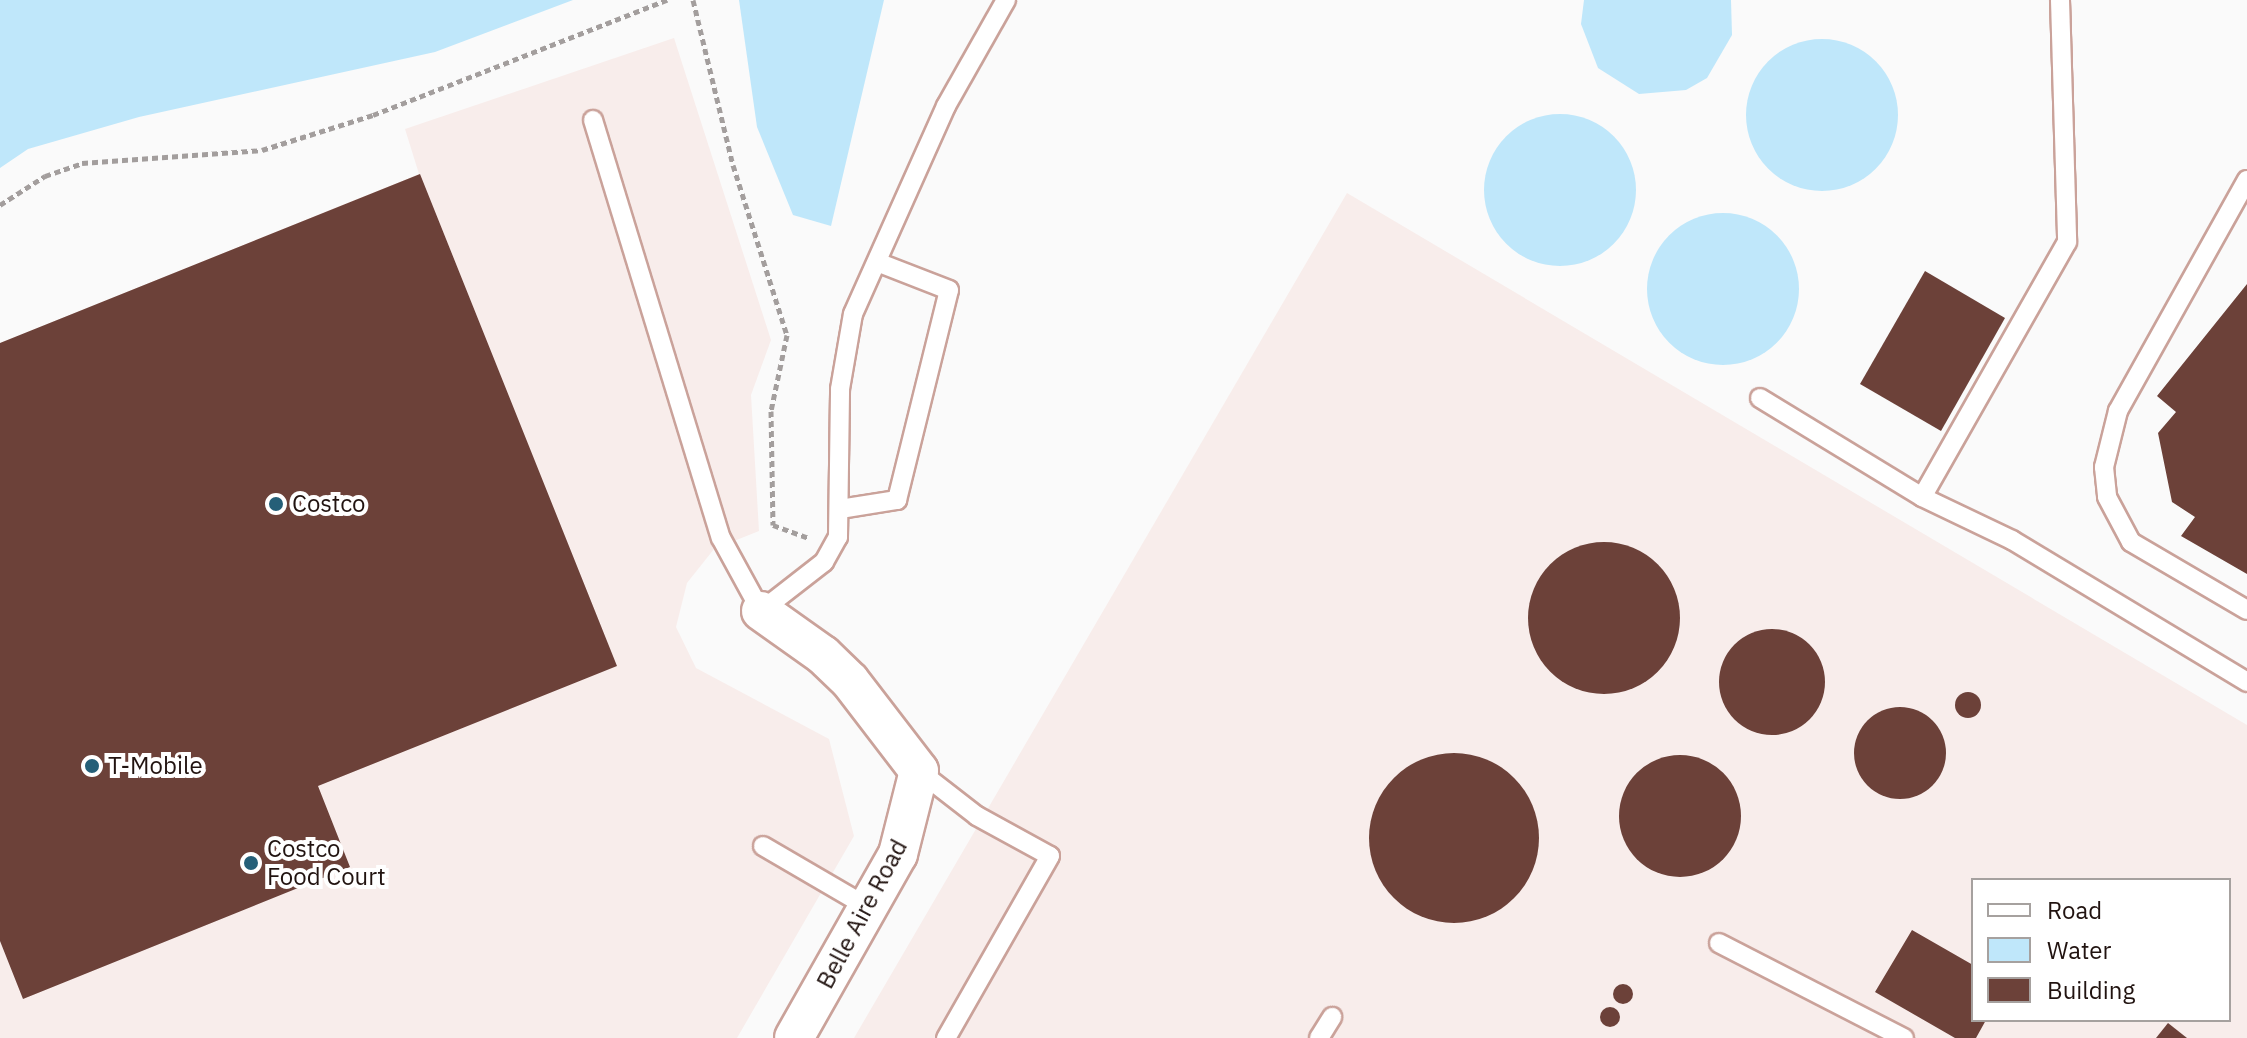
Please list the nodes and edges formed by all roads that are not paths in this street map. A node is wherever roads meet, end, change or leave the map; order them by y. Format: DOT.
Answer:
graph roads {
  1 [pos="1006,0"];
  2 [pos="2060,0"];
  3 [pos="593,120"];
  4 [pos="2247,180"];
  5 [pos="877,262"];
  6 [pos="1760,398"];
  7 [pos="1922,497"];
  8 [pos="840,509"];
  9 [pos="2247,610"];
  10 [pos="761,611"];
  11 [pos="2247,682"];
  12 [pos="919,771"];
  13 [pos="763,846"];
  14 [pos="869,908"];
  15 [pos="1719,943"];
  16 [pos="1332,1017"];
  17 [pos="794,1038"];
  18 [pos="946,1038"];
  19 [pos="1319,1038"];
  20 [pos="1904,1038"];
  1 -- 5 [label="lane"];
  2 -- 7 [label="lane"];
  3 -- 10 [label="lane"];
  4 -- 9 [label="lane"];
  5 -- 8 [label="lane"];
  5 -- 8 [label="lane"];
  6 -- 7 [label="lane"];
  7 -- 11 [label="lane"];
  8 -- 10 [label="lane"];
  10 -- 12 [label="street"];
  12 -- 14 [label="street, Belle Aire Road"];
  12 -- 18 [label="lane"];
  13 -- 14 [label="lane"];
  14 -- 17 [label="street, Belle Aire Road"];
  15 -- 20 [label="lane"];
  16 -- 19 [label="lane"];
}
